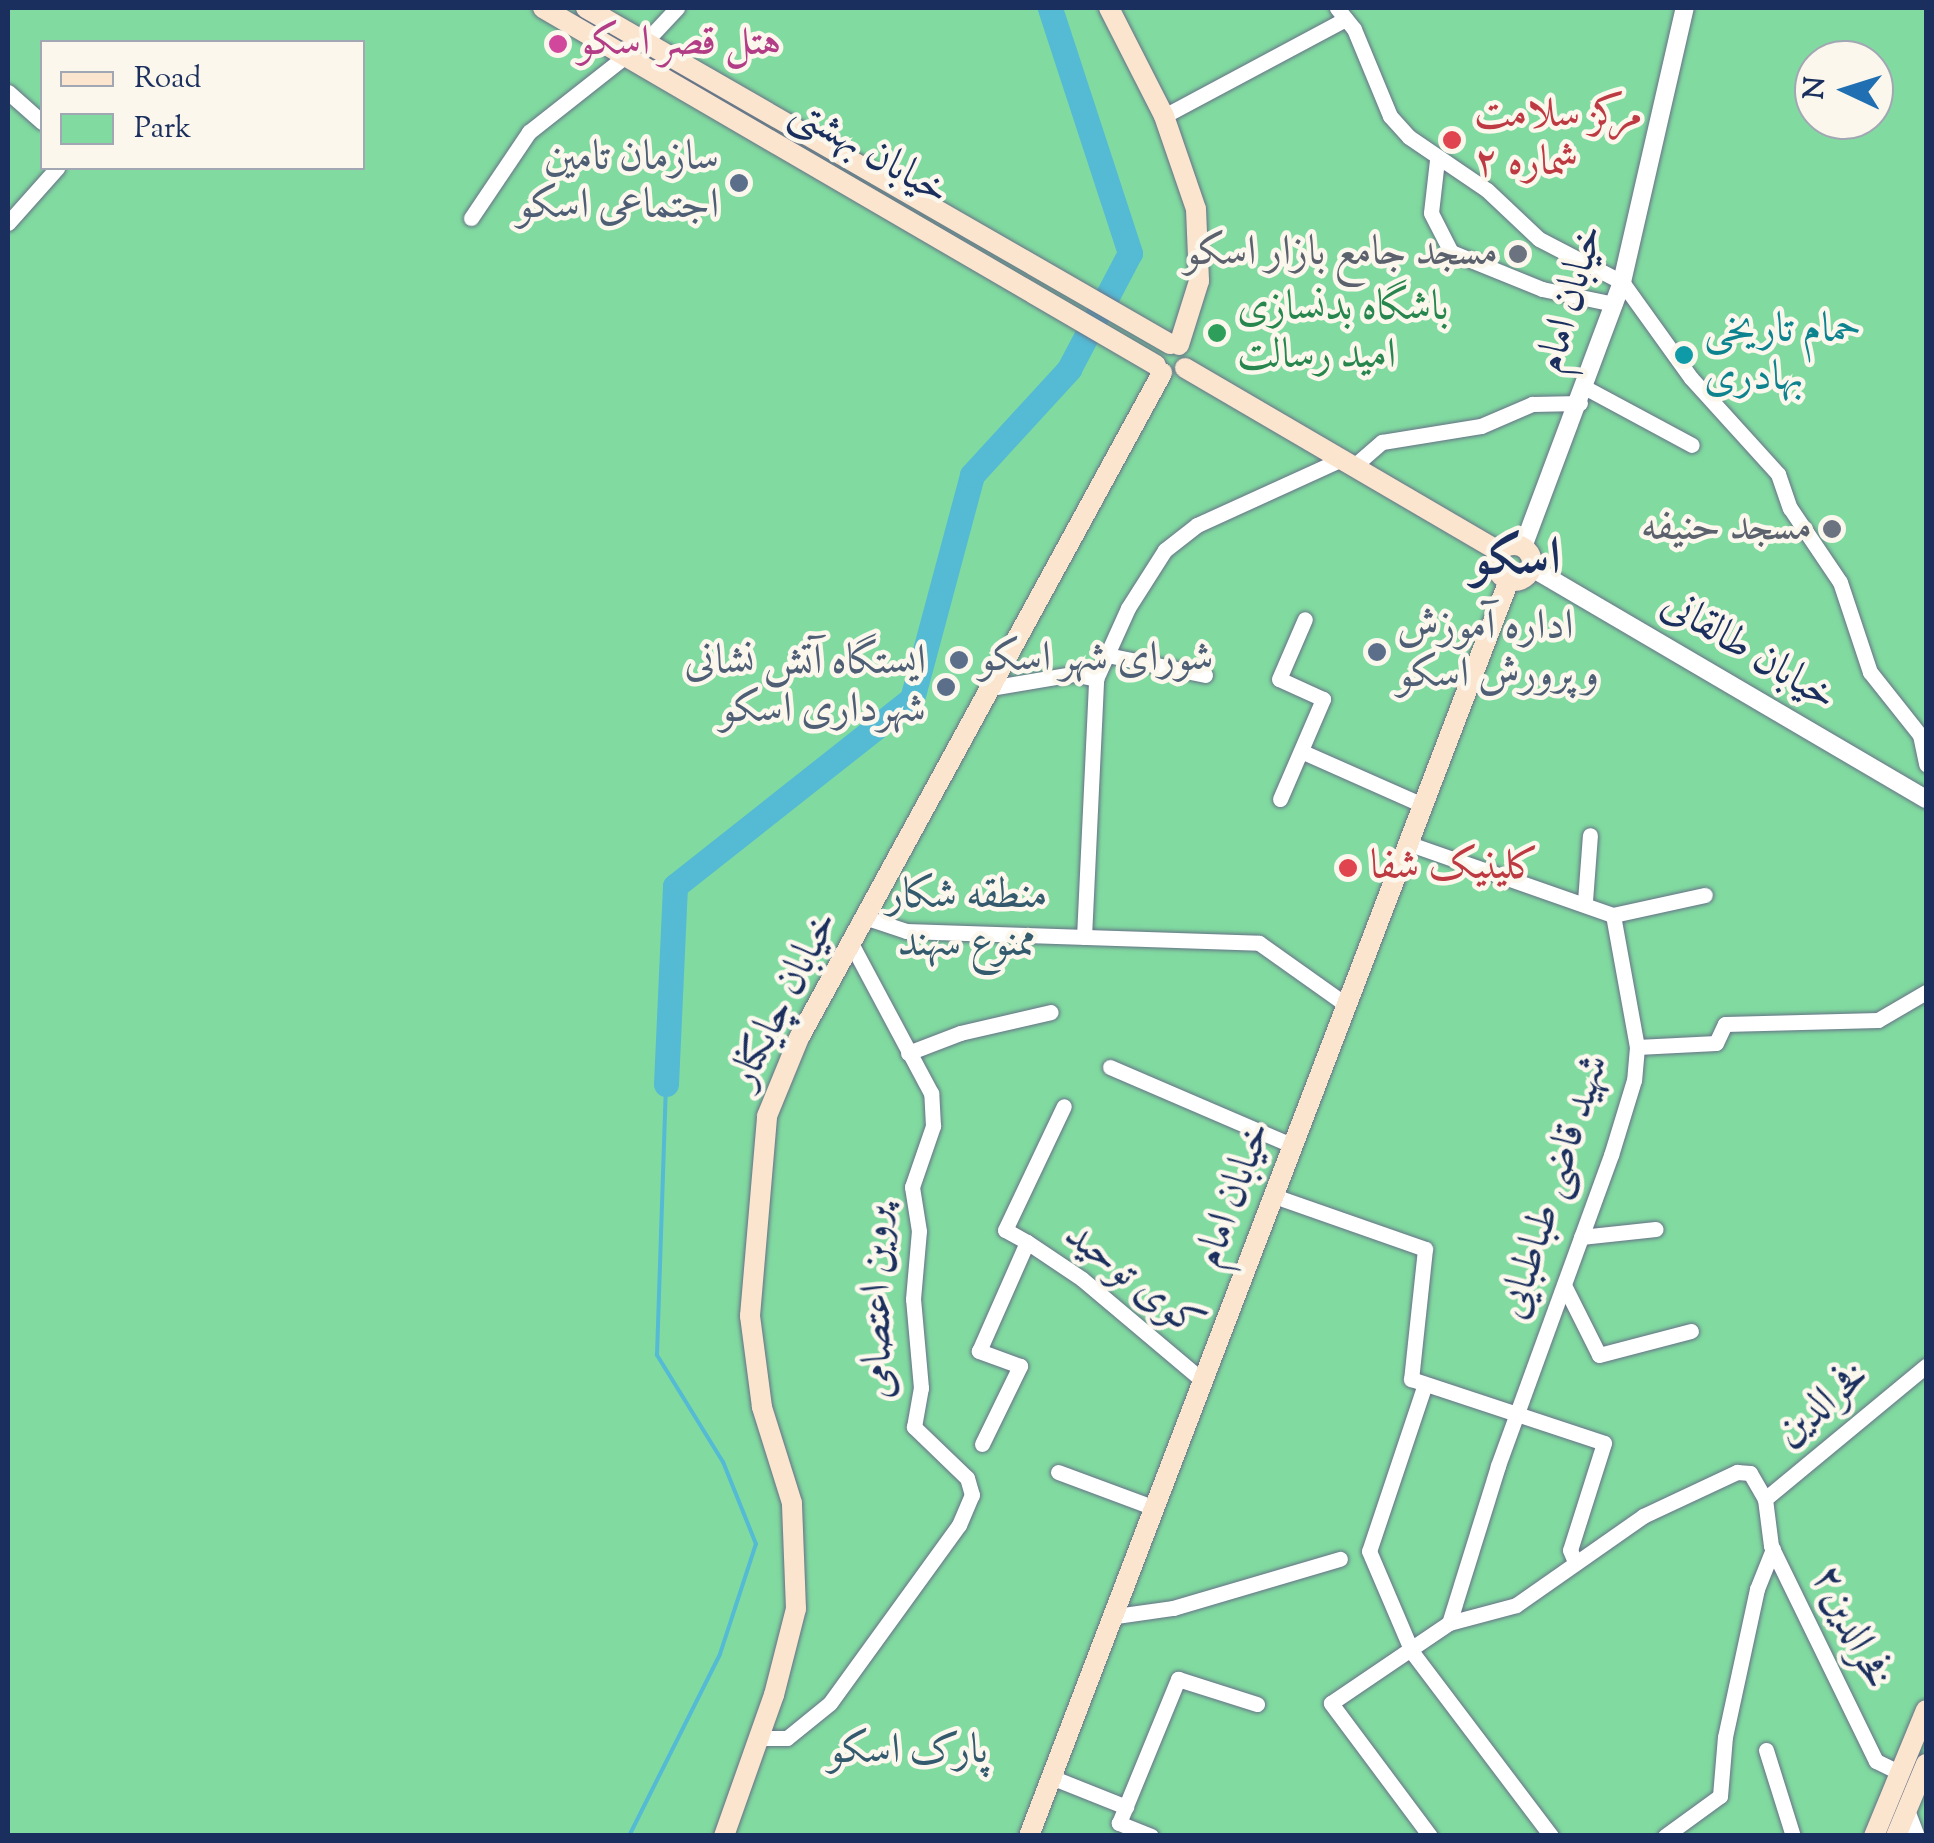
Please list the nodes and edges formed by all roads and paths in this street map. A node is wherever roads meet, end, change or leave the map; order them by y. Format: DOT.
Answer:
graph roads {
  1 [pos="543,8"];
  2 [pos="586,8"];
  3 [pos="677,8"];
  4 [pos="1109,8"];
  5 [pos="1686,8"];
  6 [pos="1341,13"];
  7 [pos="647,40"];
  8 [pos="627,55"];
  9 [pos="8,92"];
  10 [pos="1164,116"];
  11 [pos="40,120"];
  12 [pos="1437,160"];
  13 [pos="55,170"];
  14 [pos="471,218"];
  15 [pos="8,223"];
  16 [pos="1622,282"];
  17 [pos="1614,304"];
  18 [pos="1174,344"];
  19 [pos="1185,368"];
  20 [pos="1159,369"];
  21 [pos="1583,395"];
  22 [pos="1692,445"];
  23 [pos="1348,463"];
  24 [pos="1523,547"];
  25 [pos="1500,552"];
  26 [pos="1532,568"];
  27 [pos="1509,580"];
  28 [pos="1305,618"];
  29 [pos="1107,655"];
  30 [pos="1205,675"];
  31 [pos="1096,679"];
  32 [pos="996,686"];
  33 [pos="1303,752"];
  34 [pos="1926,764"];
  35 [pos="1280,799"];
  36 [pos="1926,799"];
  37 [pos="1425,806"];
  38 [pos="1590,835"];
  39 [pos="1410,844"];
  40 [pos="1704,895"];
  41 [pos="1585,901"];
  42 [pos="1613,915"];
  43 [pos="867,918"];
  44 [pos="1084,937"];
  45 [pos="852,945"];
  46 [pos="1926,992"];
  47 [pos="1346,1004"];
  48 [pos="1051,1012"];
  49 [pos="1636,1046"];
  50 [pos="908,1054"];
  51 [pos="1110,1067"];
  52 [pos="1064,1106"];
  53 [pos="1293,1146"];
  54 [pos="1274,1196"];
  55 [pos="1656,1229"];
  56 [pos="1581,1237"];
  57 [pos="1027,1242"];
  58 [pos="1564,1285"];
  59 [pos="1690,1331"];
  60 [pos="1926,1366"];
  61 [pos="1203,1381"];
  62 [pos="1418,1382"];
  63 [pos="1517,1415"];
  64 [pos="982,1444"];
  65 [pos="1058,1472"];
  66 [pos="1764,1499"];
  67 [pos="1156,1508"];
  68 [pos="1773,1550"];
  69 [pos="1340,1559"];
  70 [pos="1575,1562"];
  71 [pos="1116,1616"];
  72 [pos="1449,1623"];
  73 [pos="1412,1652"];
  74 [pos="1257,1704"];
  75 [pos="1926,1710"];
  76 [pos="759,1738"];
  77 [pos="1766,1750"];
  78 [pos="1926,1764"];
  79 [pos="1899,1772"];
  80 [pos="1051,1777"];
  81 [pos="1126,1807"];
  82 [pos="1907,1810"];
  83 [pos="1875,1834"];
  84 [pos="724,1836"];
  85 [pos="1030,1836"];
  86 [pos="1151,1836"];
  87 [pos="1430,1836"];
  88 [pos="1550,1836"];
  89 [pos="1666,1836"];
  90 [pos="1793,1836"];
  91 [pos="1916,1836"];
  1 -- 8 [label="main road, خیابان بهشتی"];
  2 -- 7 [label="main road, خیابان بهشتی"];
  3 -- 7 [label="street"];
  4 -- 10 [label="main road"];
  5 -- 16 [label="street, خیابان امام"];
  6 -- 10 [label="street"];
  6 -- 12 [label="street"];
  7 -- 18 [label="main road, خیابان بهشتی"];
  8 -- 14 [label="street"];
  8 -- 20 [label="main road, خیابان بهشتی"];
  9 -- 11 [label="street"];
  10 -- 18 [label="main road"];
  12 -- 16 [label="street"];
  12 -- 17 [label="street"];
  13 -- 15 [label="street"];
  16 -- 17 [label="street, خیابان امام"];
  16 -- 34 [label="street"];
  17 -- 21 [label="street, خیابان امام"];
  18 -- 19 [label="main road"];
  18 -- 20 [label="main road, خیابان چایکنار"];
  19 -- 20 [label="main road"];
  19 -- 23 [label="main road"];
  20 -- 32 [label="main road, خیابان چایکنار"];
  21 -- 22 [label="street"];
  21 -- 23 [label="street"];
  21 -- 24 [label="street, خیابان امام"];
  23 -- 25 [label="main road"];
  23 -- 29 [label="street"];
  24 -- 25 [label="main road"];
  24 -- 26 [label="main road"];
  25 -- 27 [label="main road"];
  26 -- 27 [label="main road"];
  26 -- 36 [label="street, خیابان طالقانی"];
  27 -- 37 [label="main road, خیابان امام"];
  28 -- 33 [label="street"];
  29 -- 30 [label="street"];
  29 -- 31 [label="street"];
  31 -- 32 [label="street"];
  31 -- 44 [label="street"];
  32 -- 43 [label="main road, خیابان چایکنار"];
  33 -- 35 [label="street"];
  33 -- 37 [label="street"];
  37 -- 39 [label="main road, خیابان امام"];
  38 -- 41 [label="street"];
  39 -- 41 [label="street"];
  39 -- 47 [label="main road, خیابان امام"];
  40 -- 42 [label="street"];
  41 -- 42 [label="street"];
  42 -- 49 [label="street, شهید قاضی طباطبایی"];
  43 -- 44 [label="street"];
  43 -- 45 [label="main road, خیابان چایکنار"];
  44 -- 47 [label="street"];
  45 -- 50 [label="street, پروین اعتصامی"];
  45 -- 76 [label="main road, خیابان چایکنار"];
  46 -- 49 [label="street"];
  47 -- 53 [label="main road, خیابان امام"];
  48 -- 50 [label="street"];
  49 -- 56 [label="street, شهید قاضی طباطبایی"];
  50 -- 76 [label="street, پروین اعتصامی"];
  51 -- 53 [label="street"];
  52 -- 57 [label="street"];
  53 -- 54 [label="main road, خیابان امام"];
  54 -- 61 [label="main road, خیابان امام"];
  54 -- 62 [label="street"];
  55 -- 56 [label="street"];
  56 -- 58 [label="street, شهید قاضی طباطبایی"];
  57 -- 61 [label="street, کوی توحید"];
  57 -- 64 [label="street, کوی توحید"];
  58 -- 59 [label="street"];
  58 -- 63 [label="street, شهید قاضی طباطبایی"];
  60 -- 66 [label="street, فخرالدین"];
  61 -- 67 [label="main road, خیابان امام"];
  62 -- 63 [label="street"];
  62 -- 73 [label="street"];
  63 -- 70 [label="street"];
  63 -- 72 [label="street, شهید قاضی طباطبایی"];
  65 -- 67 [label="street"];
  66 -- 68 [label="street, فخرالدین۲"];
  66 -- 70 [label="street"];
  67 -- 71 [label="main road, خیابان امام"];
  68 -- 79 [label="street, فخرالدین۲"];
  68 -- 89 [label="street"];
  69 -- 71 [label="street"];
  70 -- 72 [label="street"];
  71 -- 80 [label="main road, خیابان امام"];
  72 -- 73 [label="street"];
  73 -- 87 [label="street"];
  73 -- 88 [label="street"];
  74 -- 81 [label="street"];
  75 -- 79 [label="main road"];
  76 -- 84 [label="main road, خیابان چایکنار"];
  77 -- 90 [label="street"];
  78 -- 82 [label="main road"];
  79 -- 83 [label="main road"];
  80 -- 81 [label="street"];
  80 -- 85 [label="main road, خیابان امام"];
  81 -- 86 [label="street"];
  82 -- 83 [label="main road"];
  82 -- 91 [label="street"];
}
